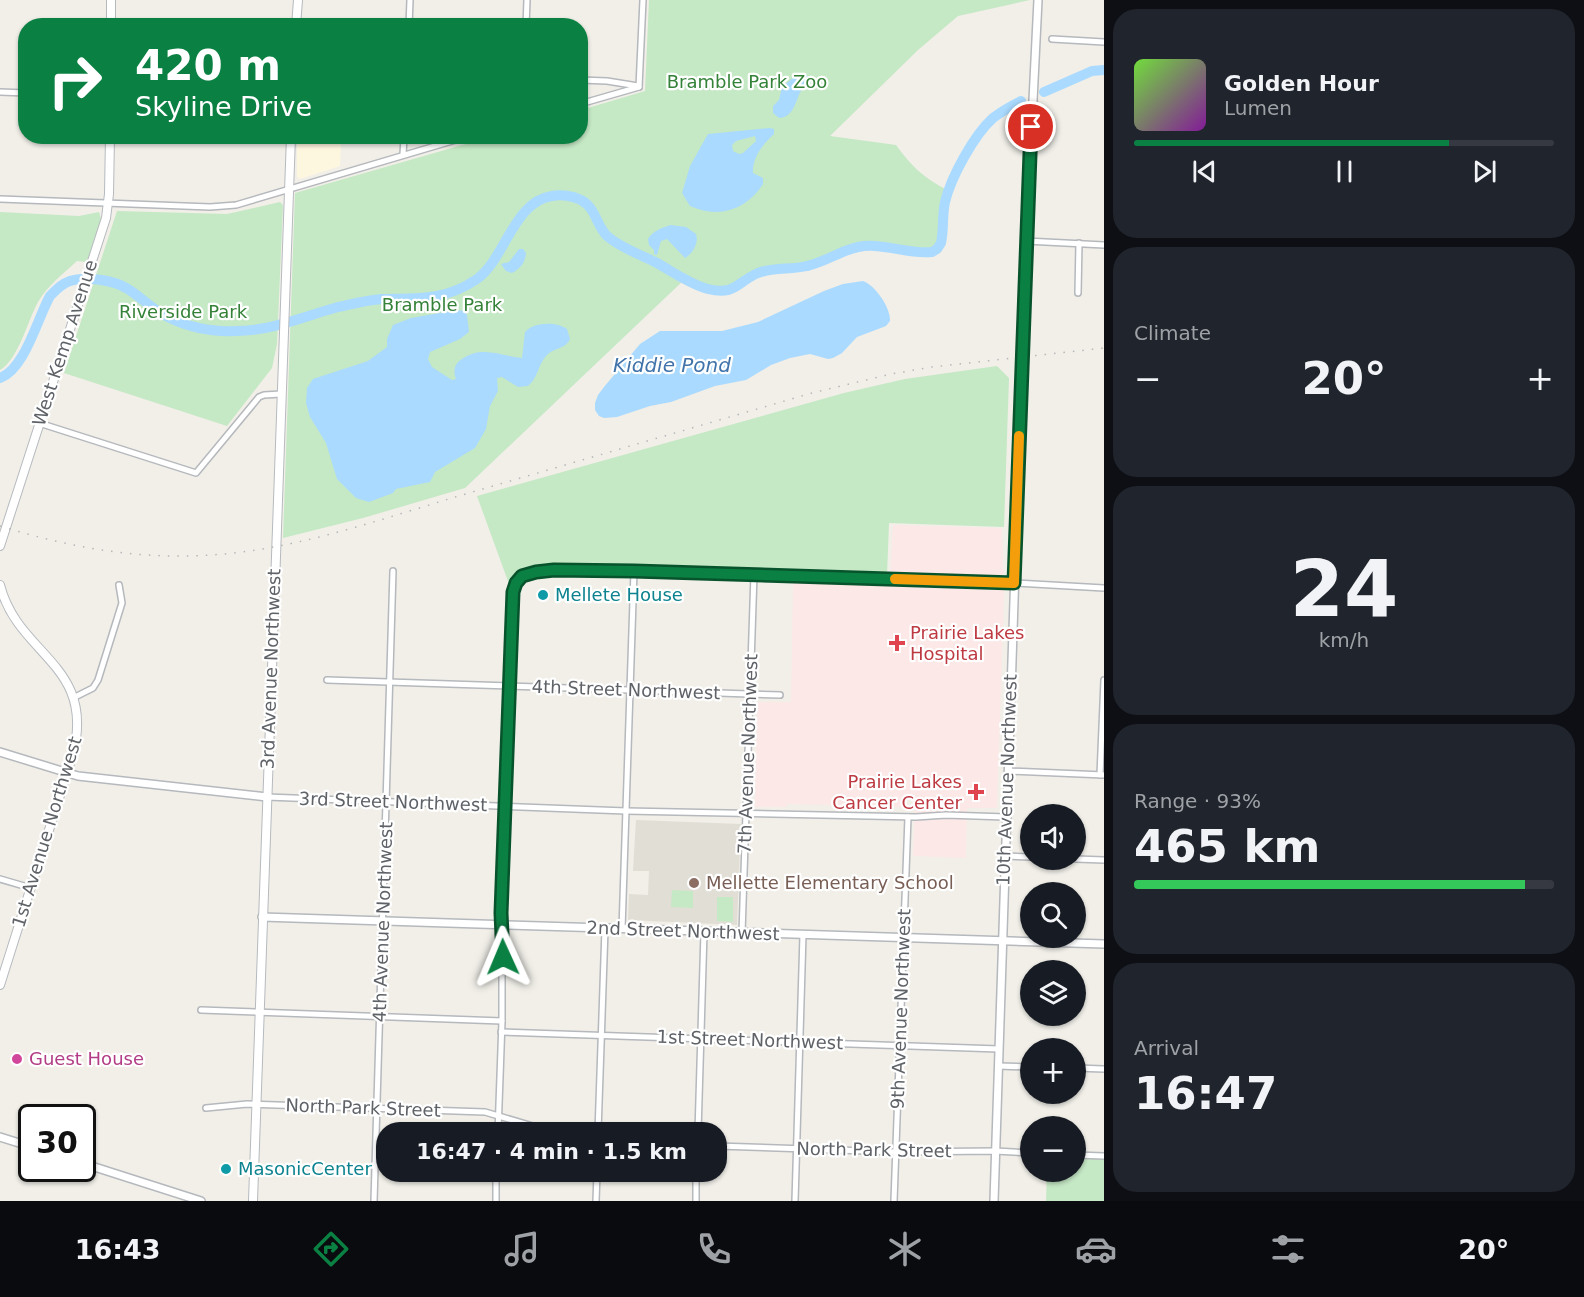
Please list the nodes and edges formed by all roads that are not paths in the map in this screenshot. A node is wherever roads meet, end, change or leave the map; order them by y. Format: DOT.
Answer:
graph roads {
  1 [pos="111,0"];
  2 [pos="298,0"];
  3 [pos="410,0"];
  4 [pos="527,0"];
  5 [pos="643,0"];
  6 [pos="1038,0"];
  7 [pos="111,18"];
  8 [pos="297,18"];
  9 [pos="409,18"];
  10 [pos="526,18"];
  11 [pos="1052,39"];
  12 [pos="1104,42"];
  13 [pos="588,80"];
  14 [pos="639,87"];
  15 [pos="0,92"];
  16 [pos="18,93"];
  17 [pos="588,102"];
  18 [pos="110,144"];
  19 [pos="291,144"];
  20 [pos="404,144"];
  21 [pos="441,144"];
  22 [pos="403,155"];
  23 [pos="288,189"];
  24 [pos="0,200"];
  25 [pos="108,204"];
  26 [pos="1026,241"];
  27 [pos="1079,243"];
  28 [pos="1104,245"];
  29 [pos="1078,293"];
  30 [pos="282,394"];
  31 [pos="39,423"];
  32 [pos="0,546"];
  33 [pos="393,571"];
  34 [pos="634,571"];
  35 [pos="754,574"];
  36 [pos="1014,583"];
  37 [pos="0,585"];
  38 [pos="119,585"];
  39 [pos="1104,588"];
  40 [pos="4,606"];
  41 [pos="327,680"];
  42 [pos="1104,680"];
  43 [pos="391,682"];
  44 [pos="510,687"];
  45 [pos="630,690"];
  46 [pos="750,694"];
  47 [pos="780,695"];
  48 [pos="1104,695"];
  49 [pos="75,697"];
  50 [pos="0,752"];
  51 [pos="1008,771"];
  52 [pos="67,774"];
  53 [pos="1102,775"];
  54 [pos="267,797"];
  55 [pos="387,801"];
  56 [pos="505,806"];
  57 [pos="626,811"];
  58 [pos="746,814"];
  59 [pos="908,817"];
  60 [pos="1006,817"];
  61 [pos="1005,856"];
  62 [pos="1020,857"];
  63 [pos="1086,859"];
  64 [pos="1104,860"];
  65 [pos="0,879"];
  66 [pos="31,888"];
  67 [pos="262,917"];
  68 [pos="382,922"];
  69 [pos="502,925"];
  70 [pos="605,929"];
  71 [pos="622,929"];
  72 [pos="704,932"];
  73 [pos="742,933"];
  74 [pos="803,935"];
  75 [pos="903,938"];
  76 [pos="1002,941"];
  77 [pos="1104,944"];
  78 [pos="0,985"];
  79 [pos="201,1010"];
  80 [pos="259,1012"];
  81 [pos="380,1015"];
  82 [pos="502,1021"];
  83 [pos="501,1032"];
  84 [pos="602,1035"];
  85 [pos="701,1039"];
  86 [pos="800,1042"];
  87 [pos="900,1045"];
  88 [pos="999,1049"];
  89 [pos="998,1066"];
  90 [pos="1020,1067"];
  91 [pos="1086,1068"];
  92 [pos="1104,1069"];
  93 [pos="256,1105"];
  94 [pos="206,1108"];
  95 [pos="377,1108"];
  96 [pos="498,1115"];
  97 [pos="498,1122"];
  98 [pos="521,1122"];
  99 [pos="598,1122"];
  100 [pos="698,1122"];
  101 [pos="0,1137"];
  102 [pos="18,1143"];
  103 [pos="727,1146"];
  104 [pos="797,1149"];
  105 [pos="995,1151"];
  106 [pos="896,1152"];
  107 [pos="1020,1152"];
  108 [pos="1086,1155"];
  109 [pos="1104,1156"];
  110 [pos="96,1167"];
  111 [pos="496,1182"];
  112 [pos="597,1182"];
  113 [pos="696,1182"];
  114 [pos="201,1201"];
  115 [pos="253,1201"];
  116 [pos="374,1201"];
  117 [pos="496,1201"];
  118 [pos="596,1201"];
  119 [pos="696,1201"];
  120 [pos="795,1201"];
  121 [pos="894,1201"];
  122 [pos="994,1201"];
  1 -- 7 [label="main road"];
  2 -- 8 [label="main road"];
  3 -- 9 [label="street"];
  4 -- 10 [label="street"];
  5 -- 14 [label="street"];
  6 -- 26 [label="street, 10th Avenue Northwest"];
  11 -- 12 [label="street"];
  13 -- 14 [label="street"];
  14 -- 17 [label="street"];
  15 -- 16 [label="street"];
  18 -- 25 [label="main road, West Kemp Avenue"];
  19 -- 23 [label="main road, 3rd Avenue Northwest"];
  20 -- 22 [label="street"];
  21 -- 22 [label="street"];
  22 -- 23 [label="street"];
  23 -- 25 [label="street"];
  23 -- 30 [label="main road, 3rd Avenue Northwest"];
  24 -- 25 [label="street"];
  25 -- 31 [label="main road, West Kemp Avenue"];
  26 -- 27 [label="street"];
  26 -- 36 [label="street, 10th Avenue Northwest"];
  27 -- 28 [label="street"];
  27 -- 29 [label="street"];
  30 -- 31 [label="street"];
  30 -- 54 [label="main road, 3rd Avenue Northwest"];
  31 -- 32 [label="main road, West Kemp Avenue"];
  33 -- 43 [label="street, 4th Avenue Northwest"];
  34 -- 35 [label="street"];
  34 -- 44 [label="street"];
  34 -- 45 [label="street"];
  35 -- 36 [label="street"];
  35 -- 46 [label="street, 7th Avenue Northwest"];
  36 -- 39 [label="street"];
  36 -- 51 [label="street, 10th Avenue Northwest"];
  37 -- 40 [label="main road"];
  38 -- 49 [label="street"];
  40 -- 49 [label="main road"];
  41 -- 43 [label="street, 4th Street Northwest"];
  42 -- 48 [label="street"];
  43 -- 44 [label="street, 4th Street Northwest"];
  43 -- 55 [label="street, 4th Avenue Northwest"];
  44 -- 45 [label="street, 4th Street Northwest"];
  44 -- 56 [label="street"];
  45 -- 46 [label="street, 4th Street Northwest"];
  45 -- 57 [label="street"];
  46 -- 47 [label="street, 4th Street Northwest"];
  46 -- 58 [label="street, 7th Avenue Northwest"];
  48 -- 53 [label="street"];
  49 -- 52 [label="main road, 1st Avenue Northwest"];
  50 -- 52 [label="street, 3rd Street Northwest"];
  51 -- 53 [label="street"];
  51 -- 60 [label="street, 10th Avenue Northwest"];
  52 -- 54 [label="street, 3rd Street Northwest"];
  52 -- 66 [label="main road, 1st Avenue Northwest"];
  54 -- 55 [label="street, 3rd Street Northwest"];
  54 -- 67 [label="main road, 3rd Avenue Northwest"];
  55 -- 56 [label="street, 3rd Street Northwest"];
  55 -- 68 [label="street, 4th Avenue Northwest"];
  56 -- 57 [label="street, 3rd Street Northwest"];
  56 -- 69 [label="street"];
  57 -- 58 [label="street, 3rd Street Northwest"];
  57 -- 71 [label="street"];
  58 -- 59 [label="street, 3rd Street Northwest"];
  58 -- 73 [label="street, 7th Avenue Northwest"];
  59 -- 60 [label="street, 3rd Street Northwest"];
  59 -- 75 [label="street, 9th Avenue Northwest"];
  60 -- 61 [label="street, 10th Avenue Northwest"];
  61 -- 62 [label="street"];
  61 -- 76 [label="street, 10th Avenue Northwest"];
  63 -- 64 [label="street"];
  65 -- 66 [label="street"];
  66 -- 78 [label="main road, 1st Avenue Northwest"];
  67 -- 68 [label="street, 2nd Street Northwest"];
  67 -- 80 [label="main road, 3rd Avenue Northwest"];
  68 -- 69 [label="street, 2nd Street Northwest"];
  68 -- 81 [label="street, 4th Avenue Northwest"];
  69 -- 70 [label="street, 2nd Street Northwest"];
  69 -- 82 [label="street"];
  70 -- 71 [label="street, 2nd Street Northwest"];
  70 -- 84 [label="street"];
  71 -- 72 [label="street, 2nd Street Northwest"];
  72 -- 73 [label="street, 2nd Street Northwest"];
  72 -- 85 [label="street"];
  73 -- 74 [label="street, 2nd Street Northwest"];
  74 -- 75 [label="street, 2nd Street Northwest"];
  74 -- 86 [label="street"];
  75 -- 76 [label="street, 2nd Street Northwest"];
  75 -- 87 [label="street, 9th Avenue Northwest"];
  76 -- 77 [label="street, 2nd Street Northwest"];
  76 -- 88 [label="street, 10th Avenue Northwest"];
  79 -- 80 [label="street"];
  80 -- 81 [label="street"];
  80 -- 93 [label="main road, 3rd Avenue Northwest"];
  81 -- 82 [label="street"];
  81 -- 95 [label="street, 4th Avenue Northwest"];
  82 -- 83 [label="street"];
  83 -- 84 [label="street, 1st Street Northwest"];
  83 -- 96 [label="street"];
  84 -- 85 [label="street, 1st Street Northwest"];
  84 -- 99 [label="street"];
  85 -- 86 [label="street, 1st Street Northwest"];
  85 -- 100 [label="street"];
  86 -- 87 [label="street, 1st Street Northwest"];
  86 -- 104 [label="street"];
  87 -- 88 [label="street, 1st Street Northwest"];
  87 -- 106 [label="street, 9th Avenue Northwest"];
  88 -- 89 [label="street, 10th Avenue Northwest"];
  89 -- 90 [label="street"];
  89 -- 105 [label="street, 10th Avenue Northwest"];
  91 -- 92 [label="street"];
  93 -- 94 [label="street, North Park Street"];
  93 -- 95 [label="street, North Park Street"];
  93 -- 115 [label="main road, 3rd Avenue Northwest"];
  95 -- 96 [label="street, North Park Street"];
  95 -- 116 [label="street, 4th Avenue Northwest"];
  96 -- 97 [label="street"];
  96 -- 98 [label="street, North Park Street"];
  101 -- 102 [label="street"];
  103 -- 104 [label="street, North Park Street"];
  104 -- 106 [label="street, North Park Street"];
  104 -- 120 [label="street"];
  105 -- 106 [label="street, North Park Street"];
  105 -- 107 [label="street, North Park Street"];
  105 -- 122 [label="street, 10th Avenue Northwest"];
  106 -- 121 [label="street, 9th Avenue Northwest"];
  108 -- 109 [label="street"];
  110 -- 114 [label="street"];
  111 -- 117 [label="street"];
  112 -- 118 [label="street"];
  113 -- 119 [label="street"];
}
